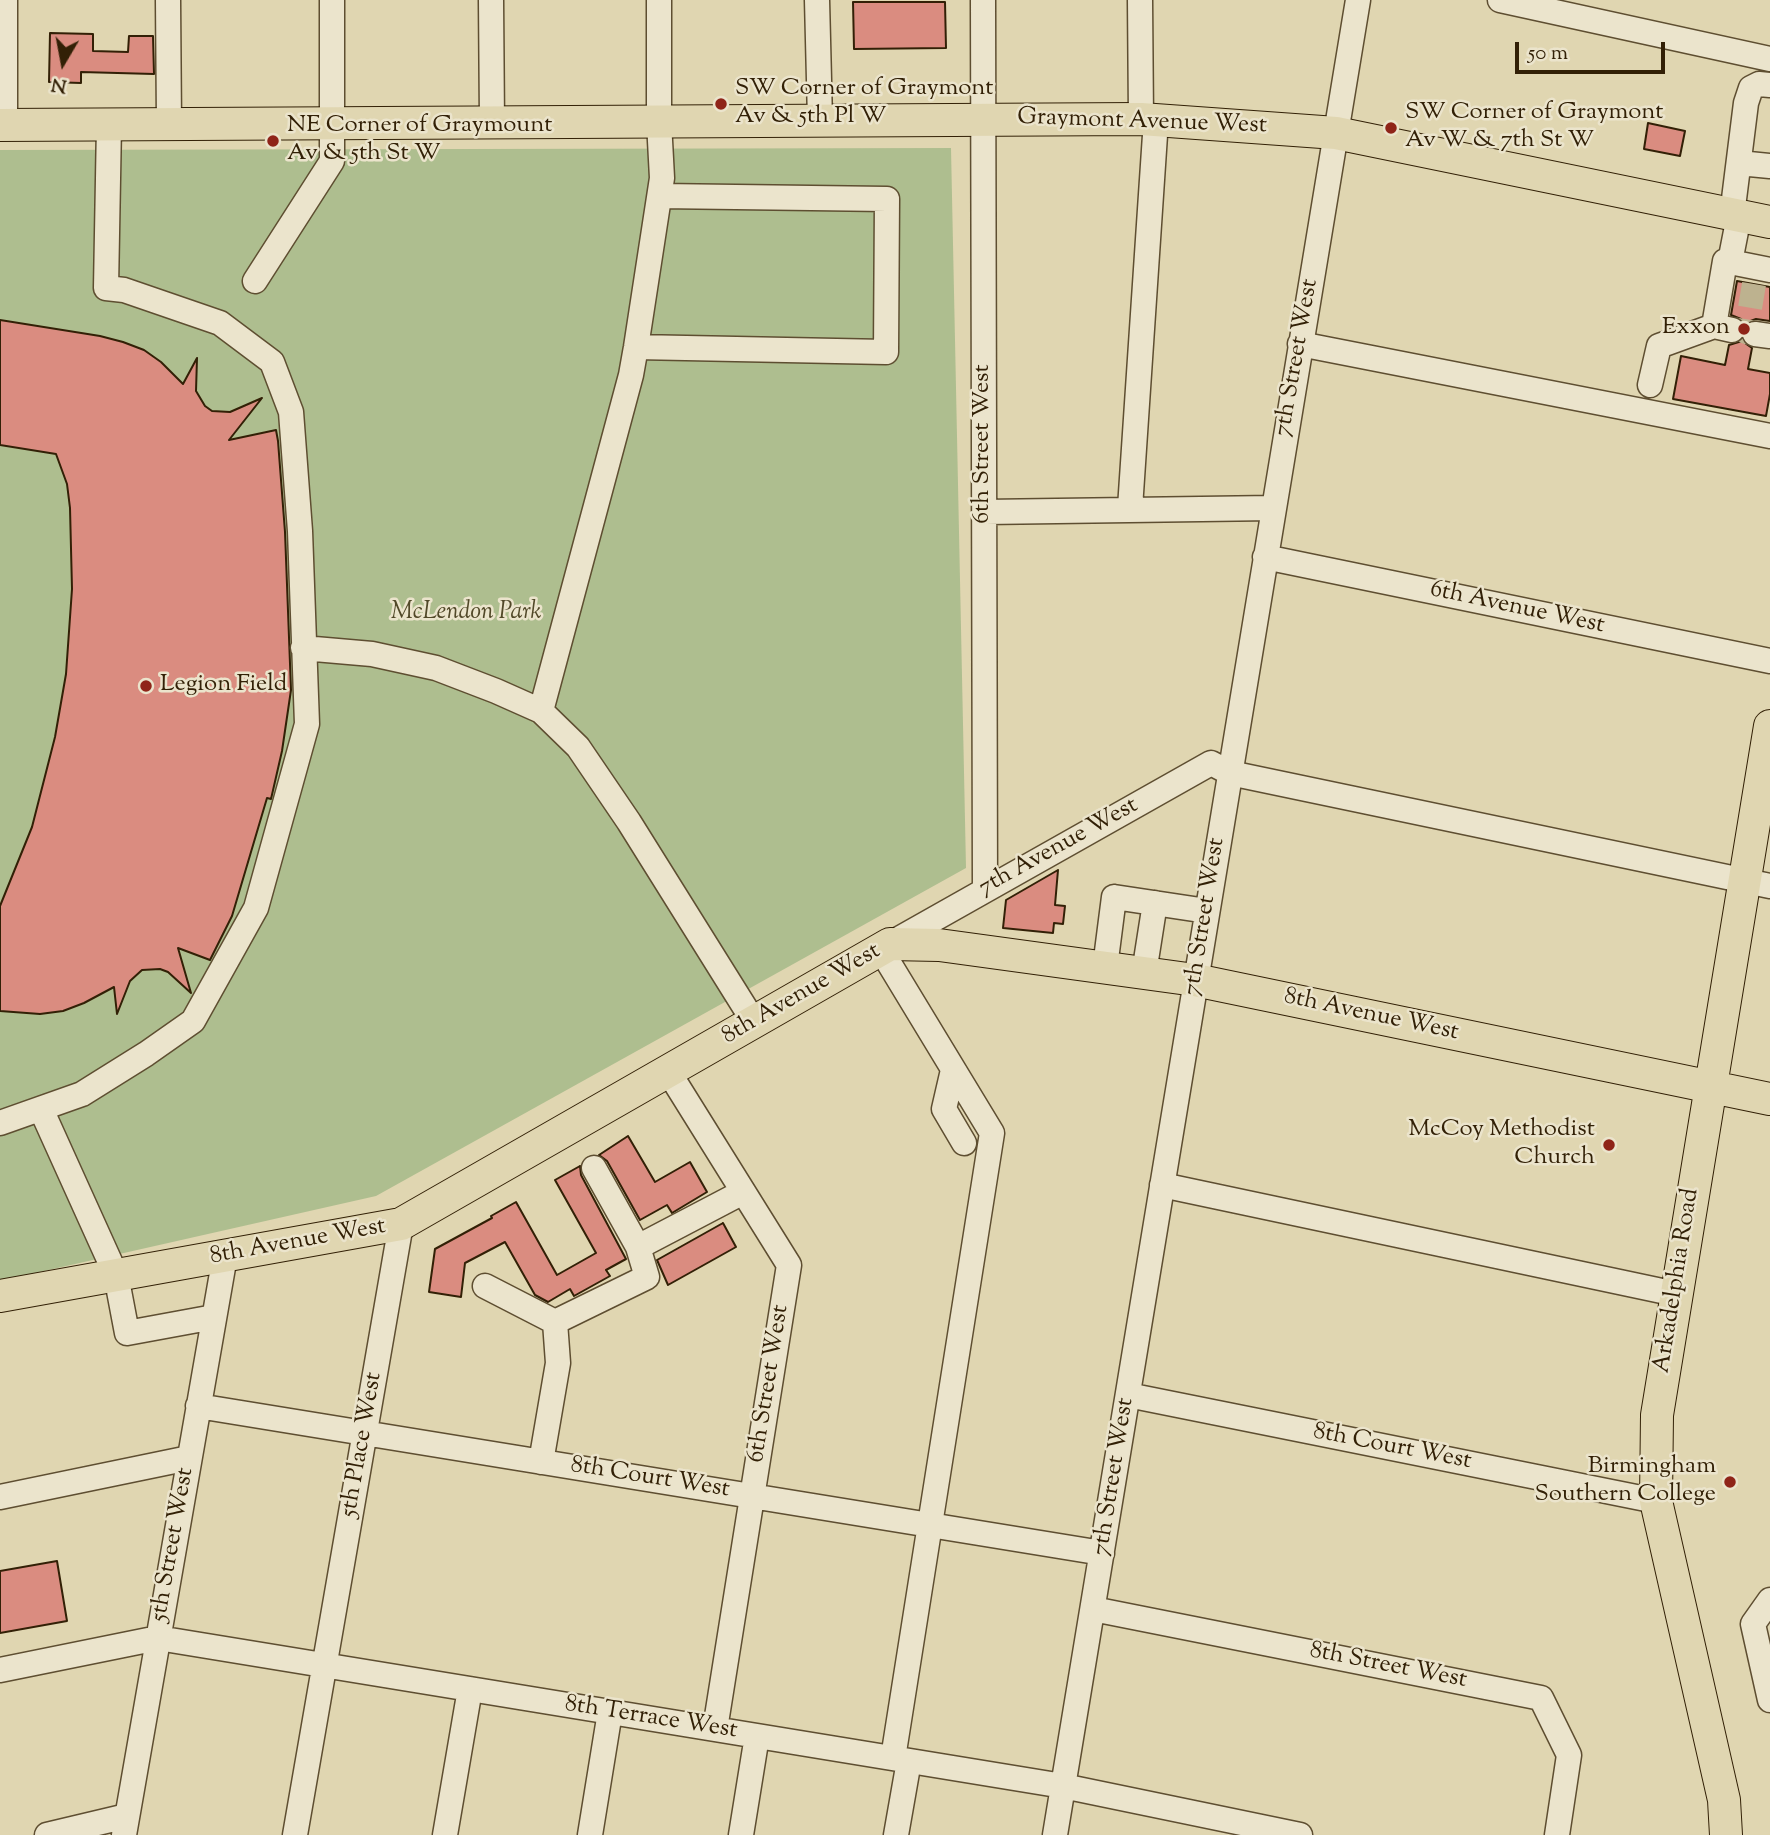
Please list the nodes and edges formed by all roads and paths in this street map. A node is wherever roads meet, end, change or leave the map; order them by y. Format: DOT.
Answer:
graph roads {
  1 [pos="5,0"];
  2 [pos="168,0"];
  3 [pos="332,0"];
  4 [pos="491,0"];
  5 [pos="659,0"];
  6 [pos="817,0"];
  7 [pos="983,0"];
  8 [pos="1140,0"];
  9 [pos="1358,0"];
  10 [pos="1500,0"];
  11 [pos="1770,59"];
  12 [pos="1760,86"];
  13 [pos="983,118"];
  14 [pos="1149,119"];
  15 [pos="820,120"];
  16 [pos="659,122"];
  17 [pos="492,123"];
  18 [pos="109,124"];
  19 [pos="169,124"];
  20 [pos="332,124"];
  21 [pos="3,125"];
  22 [pos="1336,133"];
  23 [pos="1739,163"];
  24 [pos="1770,166"];
  25 [pos="660,196"];
  26 [pos="1736,215"];
  27 [pos="1770,222"];
  28 [pos="1730,262"];
  29 [pos="1760,274"];
  30 [pos="255,281"];
  31 [pos="1743,331"];
  32 [pos="1300,344"];
  33 [pos="636,347"];
  34 [pos="1650,385"];
  35 [pos="1770,436"];
  36 [pos="1129,508"];
  37 [pos="1273,508"];
  38 [pos="985,512"];
  39 [pos="1265,557"];
  40 [pos="303,648"];
  41 [pos="1770,661"];
  42 [pos="541,711"];
  43 [pos="1770,726"];
  44 [pos="1230,773"];
  45 [pos="1757,883"];
  46 [pos="985,889"];
  47 [pos="1155,903"];
  48 [pos="1207,911"];
  49 [pos="886,947"];
  50 [pos="1105,967"];
  51 [pos="1144,973"];
  52 [pos="1195,980"];
  53 [pos="754,1022"];
  54 [pos="953,1070"];
  55 [pos="668,1071"];
  56 [pos="1710,1087"];
  57 [pos="1770,1099"];
  58 [pos="41,1109"];
  59 [pos="0,1122"];
  60 [pos="964,1143"];
  61 [pos="594,1168"];
  62 [pos="1162,1185"];
  63 [pos="743,1192"];
  64 [pos="401,1224"];
  65 [pos="638,1247"];
  66 [pos="225,1256"];
  67 [pos="116,1275"];
  68 [pos="485,1286"];
  69 [pos="1676,1294"];
  70 [pos="0,1296"];
  71 [pos="214,1317"];
  72 [pos="555,1322"];
  73 [pos="1128,1395"];
  74 [pos="198,1406"];
  75 [pos="365,1433"];
  76 [pos="189,1458"];
  77 [pos="541,1462"];
  78 [pos="752,1496"];
  79 [pos="0,1497"];
  80 [pos="1656,1501"];
  81 [pos="931,1526"];
  82 [pos="1102,1553"];
  83 [pos="1770,1600"];
  84 [pos="1093,1609"];
  85 [pos="158,1638"];
  86 [pos="324,1665"];
  87 [pos="0,1670"];
  88 [pos="470,1689"];
  89 [pos="1770,1700"];
  90 [pos="610,1712"];
  91 [pos="715,1729"];
  92 [pos="757,1736"];
  93 [pos="901,1759"];
  94 [pos="1063,1786"];
  95 [pos="125,1826"];
  96 [pos="47,1835"];
  97 [pos="295,1835"];
  98 [pos="445,1835"];
  99 [pos="590,1835"];
  100 [pos="741,1835"];
  101 [pos="896,1835"];
  102 [pos="1055,1835"];
  103 [pos="1300,1835"];
  104 [pos="1557,1835"];
  105 [pos="1726,1835"];
  1 -- 21 [label="street"];
  2 -- 19 [label="street"];
  3 -- 20 [label="street"];
  4 -- 17 [label="street"];
  5 -- 16 [label="street"];
  6 -- 15 [label="street"];
  7 -- 13 [label="street, 6th Street West"];
  8 -- 14 [label="street"];
  9 -- 22 [label="street, 7th Street West"];
  10 -- 11 [label="street"];
  12 -- 23 [label="street"];
  13 -- 14 [label="main road, Graymont Avenue West"];
  13 -- 15 [label="main road, Graymont Avenue West"];
  13 -- 38 [label="street, 6th Street West"];
  14 -- 22 [label="main road, Graymont Avenue West"];
  14 -- 36 [label="street"];
  15 -- 16 [label="main road, Graymont Avenue West"];
  16 -- 17 [label="main road, Graymont Avenue West"];
  16 -- 25 [label="street"];
  17 -- 20 [label="main road, Graymont Avenue West"];
  18 -- 19 [label="main road, Graymont Avenue West"];
  18 -- 21 [label="main road, Graymont Avenue West"];
  18 -- 40 [label="street"];
  19 -- 20 [label="main road, Graymont Avenue West"];
  20 -- 30 [label="street"];
  22 -- 26 [label="main road, Graymont Avenue West"];
  22 -- 32 [label="street, 7th Street West"];
  23 -- 24 [label="street"];
  23 -- 26 [label="street"];
  25 -- 33 [label="street"];
  25 -- 33 [label="street"];
  26 -- 27 [label="main road, Graymont Avenue West"];
  26 -- 28 [label="street"];
  28 -- 29 [label="street"];
  28 -- 31 [label="street"];
  31 -- 34 [label="street"];
  32 -- 35 [label="street"];
  32 -- 37 [label="street, 7th Street West"];
  33 -- 42 [label="street"];
  36 -- 37 [label="street"];
  36 -- 38 [label="street"];
  37 -- 39 [label="street, 7th Street West"];
  38 -- 46 [label="street, 6th Street West"];
  39 -- 41 [label="street, 6th Avenue West"];
  39 -- 44 [label="street, 7th Street West"];
  40 -- 42 [label="street"];
  40 -- 58 [label="street"];
  42 -- 53 [label="street"];
  43 -- 45 [label="main road, Arkadelphia Road"];
  44 -- 45 [label="street"];
  44 -- 46 [label="street, 7th Avenue West"];
  44 -- 48 [label="street, 7th Street West"];
  45 -- 56 [label="main road, Arkadelphia Road"];
  46 -- 49 [label="street, 7th Avenue West"];
  47 -- 48 [label="street"];
  47 -- 50 [label="street"];
  47 -- 51 [label="street"];
  48 -- 52 [label="street, 7th Street West"];
  49 -- 50 [label="main road, 8th Avenue West"];
  49 -- 53 [label="main road, 8th Avenue West"];
  49 -- 54 [label="street"];
  50 -- 51 [label="main road, 8th Avenue West"];
  51 -- 52 [label="main road, 8th Avenue West"];
  52 -- 56 [label="main road, 8th Avenue West"];
  52 -- 62 [label="street, 7th Street West"];
  53 -- 55 [label="main road, 8th Avenue West"];
  54 -- 60 [label="street"];
  54 -- 81 [label="street"];
  55 -- 63 [label="street, 6th Street West"];
  55 -- 64 [label="main road, 8th Avenue West"];
  56 -- 57 [label="main road, 8th Avenue West"];
  56 -- 69 [label="main road, Arkadelphia Road"];
  58 -- 59 [label="street"];
  58 -- 67 [label="street"];
  61 -- 65 [label="street"];
  62 -- 69 [label="street"];
  62 -- 73 [label="street, 7th Street West"];
  63 -- 65 [label="street"];
  63 -- 78 [label="street, 6th Street West"];
  64 -- 66 [label="main road, 8th Avenue West"];
  64 -- 75 [label="street, 5th Place West"];
  65 -- 72 [label="street"];
  66 -- 67 [label="main road, 8th Avenue West"];
  66 -- 71 [label="street, 5th Street West"];
  67 -- 70 [label="main road, 8th Avenue West"];
  67 -- 71 [label="street"];
  68 -- 72 [label="street"];
  69 -- 80 [label="main road, Arkadelphia Road"];
  71 -- 74 [label="street, 5th Street West"];
  72 -- 77 [label="street"];
  73 -- 80 [label="street, 8th Court West"];
  73 -- 82 [label="street, 7th Street West"];
  74 -- 75 [label="street, 8th Court West"];
  74 -- 76 [label="street, 5th Street West"];
  75 -- 77 [label="street, 8th Court West"];
  75 -- 86 [label="street, 5th Place West"];
  76 -- 79 [label="street"];
  76 -- 85 [label="street, 5th Street West"];
  77 -- 78 [label="street, 8th Court West"];
  78 -- 81 [label="street, 8th Court West"];
  78 -- 91 [label="street, 6th Street West"];
  80 -- 105 [label="main road, Arkadelphia Road"];
  81 -- 82 [label="street, 8th Court West"];
  81 -- 93 [label="street"];
  82 -- 84 [label="street, 7th Street West"];
  83 -- 89 [label="street"];
  84 -- 94 [label="street, 7th Street West"];
  84 -- 104 [label="street, 8th Street West"];
  85 -- 86 [label="street, 8th Terrace West"];
  85 -- 87 [label="street, 8th Terrace West"];
  85 -- 95 [label="street, 5th Street West"];
  86 -- 88 [label="street, 8th Terrace West"];
  86 -- 97 [label="street, 5th Place West"];
  88 -- 90 [label="street, 8th Terrace West"];
  88 -- 98 [label="street"];
  90 -- 91 [label="street, 8th Terrace West"];
  90 -- 99 [label="street"];
  91 -- 92 [label="street, 8th Terrace West"];
  92 -- 93 [label="street, 8th Terrace West"];
  92 -- 100 [label="street"];
  93 -- 94 [label="street, 8th Terrace West"];
  93 -- 101 [label="street"];
  94 -- 102 [label="street, 7th Street West"];
  94 -- 103 [label="street, 8th Terrace West"];
  95 -- 96 [label="street"];
}
